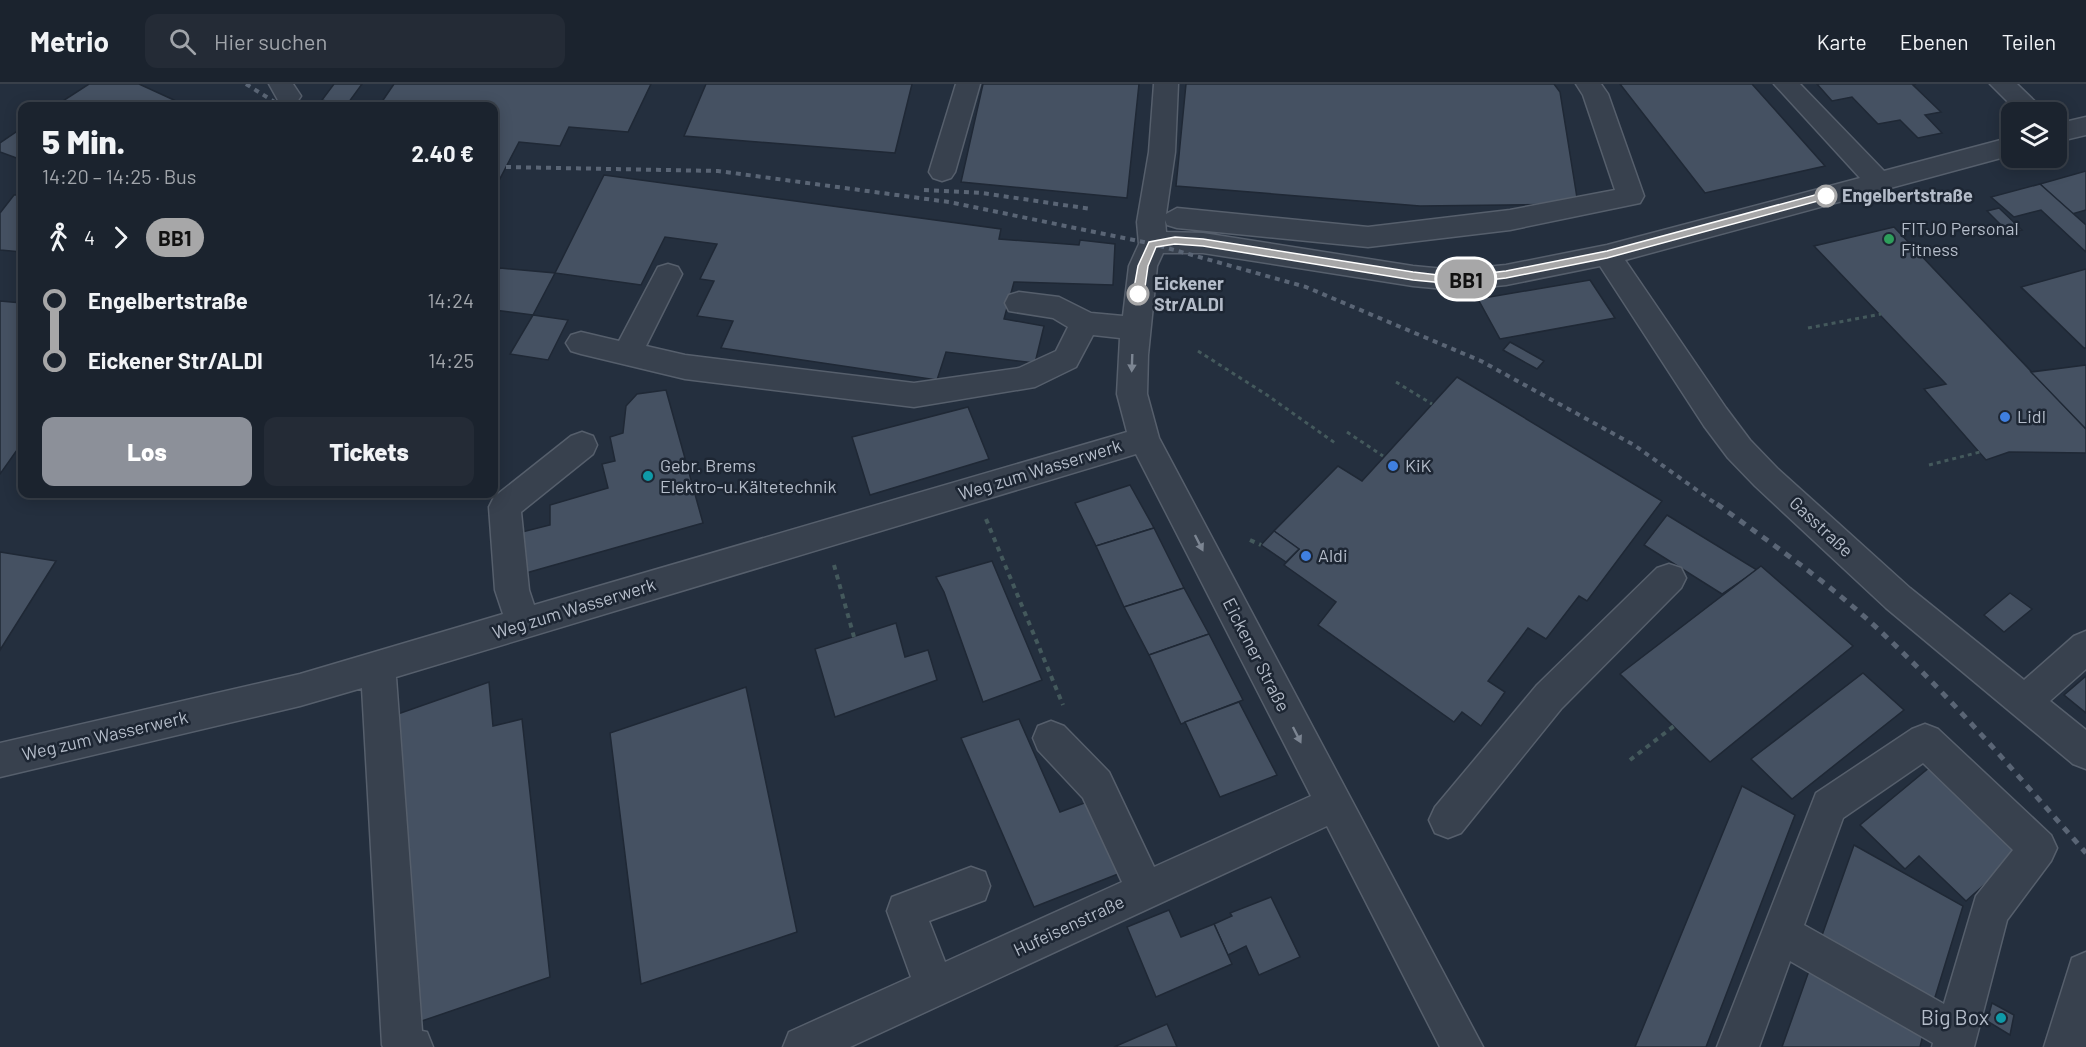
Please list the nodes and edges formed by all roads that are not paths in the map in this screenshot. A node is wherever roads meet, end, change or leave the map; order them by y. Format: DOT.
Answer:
graph roads {
  1 [pos="968,84"];
  2 [pos="1167,84"];
  3 [pos="1588,84"];
  4 [pos="1786,84"];
  5 [pos="2002,84"];
  6 [pos="2022,102"];
  7 [pos="2086,126"];
  8 [pos="2067,131"];
  9 [pos="2001,149"];
  10 [pos="942,172"];
  11 [pos="1878,181"];
  12 [pos="1152,227"];
  13 [pos="1607,255"];
  14 [pos="668,274"];
  15 [pos="1019,303"];
  16 [pos="1085,323"];
  17 [pos="1135,328"];
  18 [pos="581,343"];
  19 [pos="627,354"];
  20 [pos="1144,439"];
  21 [pos="582,445"];
  22 [pos="1669,578"];
  23 [pos="523,624"];
  24 [pos="2086,646"];
  25 [pos="378,667"];
  26 [pos="2024,702"];
  27 [pos="1059,727"];
  28 [pos="2086,752"];
  29 [pos="0,760"];
  30 [pos="1334,804"];
  31 [pos="1448,820"];
  32 [pos="971,886"];
  33 [pos="1146,891"];
  34 [pos="1781,934"];
  35 [pos="2086,972"];
  36 [pos="935,987"];
  37 [pos="1955,1040"];
  38 [pos="1459,1046"];
  39 [pos="412,1047"];
  40 [pos="805,1047"];
  41 [pos="1738,1047"];
  42 [pos="2065,1047"];
  1 -- 10 [label="street"];
  2 -- 12 [label="street, Eickener Straße"];
  3 -- 12 [label="street"];
  4 -- 11 [label="street"];
  5 -- 6 [label="street"];
  7 -- 8 [label="street"];
  9 -- 11 [label="street"];
  11 -- 13 [label="street"];
  12 -- 13 [label="street"];
  12 -- 17 [label="street, Eickener Straße"];
  13 -- 26 [label="street, Gasstraße"];
  14 -- 19 [label="street"];
  15 -- 16 [label="street"];
  16 -- 17 [label="street"];
  16 -- 19 [label="street"];
  17 -- 20 [label="street, Eickener Straße, one-way"];
  18 -- 19 [label="street"];
  20 -- 23 [label="street, Weg zum Wasserwerk"];
  20 -- 30 [label="street, Eickener Straße, one-way"];
  21 -- 23 [label="street"];
  22 -- 31 [label="street"];
  23 -- 25 [label="street, Weg zum Wasserwerk"];
  24 -- 26 [label="street"];
  25 -- 29 [label="street, Weg zum Wasserwerk"];
  25 -- 39 [label="street"];
  26 -- 28 [label="street, Gasstraße"];
  27 -- 33 [label="street"];
  30 -- 33 [label="street, Hufeisenstraße"];
  30 -- 38 [label="street, Eickener Straße"];
  32 -- 36 [label="street"];
  33 -- 36 [label="street, Hufeisenstraße"];
  34 -- 37 [label="street"];
  34 -- 37 [label="street"];
  34 -- 41 [label="street"];
  35 -- 42 [label="street"];
  36 -- 40 [label="street, Hufeisenstraße"];
}
